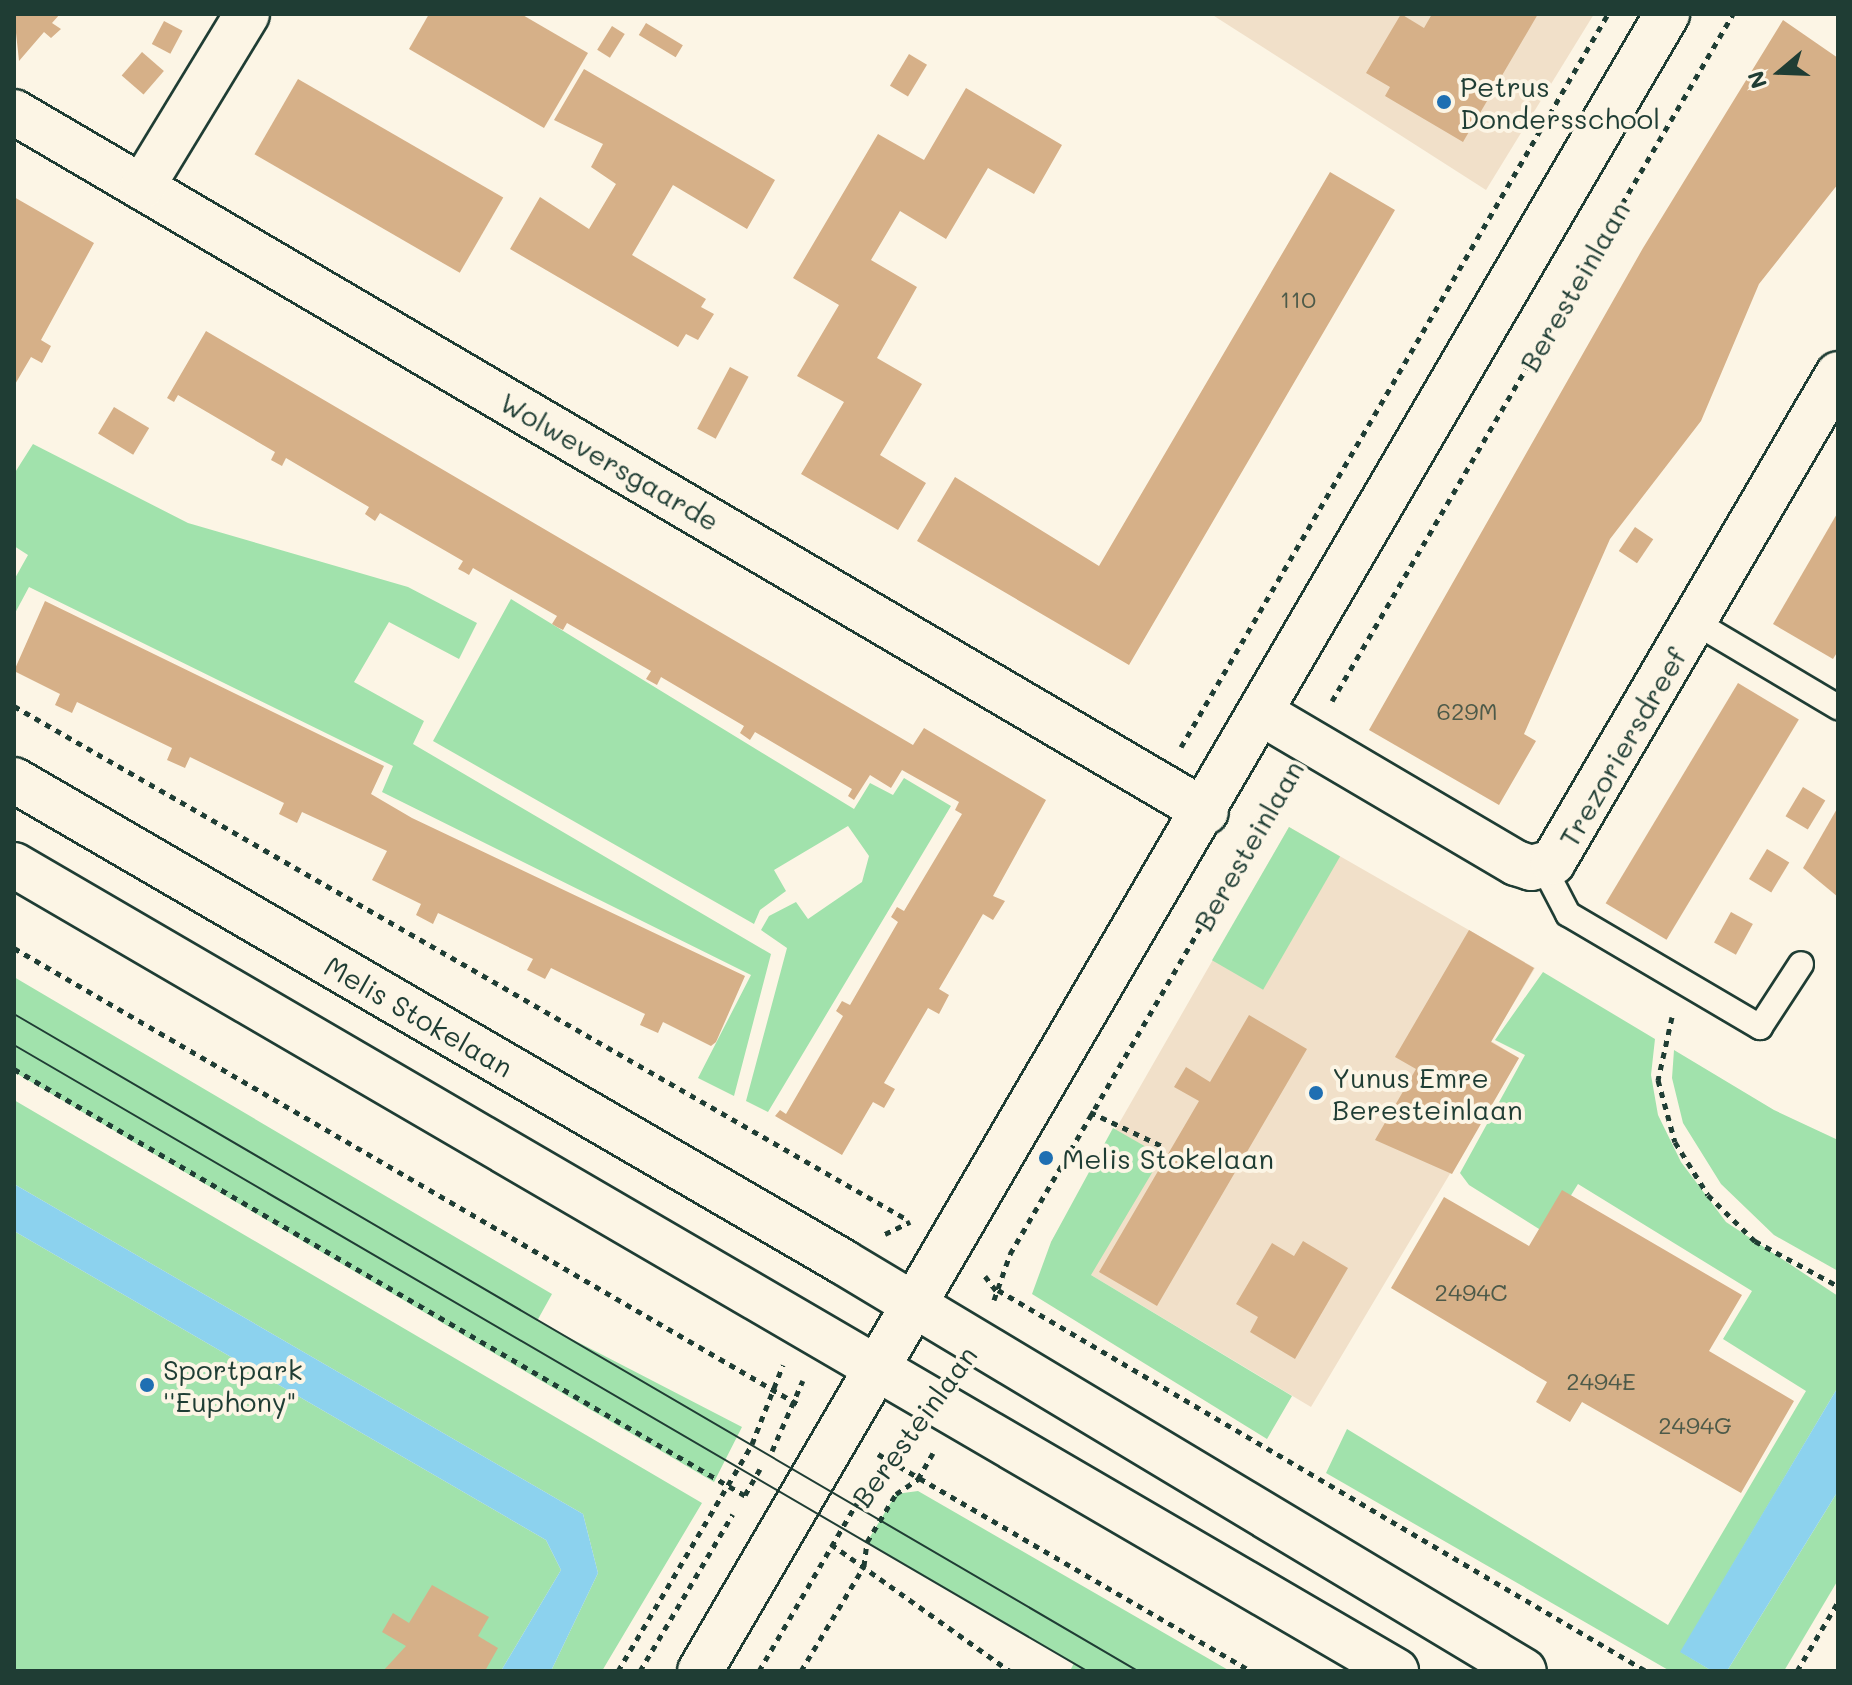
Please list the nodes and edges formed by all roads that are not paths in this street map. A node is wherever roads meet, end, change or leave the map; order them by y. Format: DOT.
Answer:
graph roads {
  1 [pos="247,14"];
  2 [pos="1667,14"];
  3 [pos="14,112"];
  4 [pos="142,187"];
  5 [pos="1838,374"];
  6 [pos="1693,621"];
  7 [pos="1838,707"];
  8 [pos="1263,714"];
  9 [pos="14,780"];
  10 [pos="1206,812"];
  11 [pos="14,865"];
  12 [pos="1543,866"];
  13 [pos="1801,964"];
  14 [pos="915,1306"];
  15 [pos="876,1367"];
  16 [pos="700,1671"];
  17 [pos="1396,1671"];
  18 [pos="1524,1671"];
  1 -- 4 [label="street"];
  2 -- 8 [label="street, Beresteinlaan"];
  3 -- 4 [label="street, Wolweversgaarde"];
  4 -- 10 [label="street, Wolweversgaarde"];
  5 -- 6 [label="street, Trezoriersdreef"];
  6 -- 7 [label="lane, Trezoriersdreef"];
  6 -- 12 [label="street, Trezoriersdreef"];
  8 -- 10 [label="street, Beresteinlaan"];
  8 -- 12 [label="street, Trezoriersdreef"];
  9 -- 14 [label="street, Melis Stokelaan"];
  10 -- 14 [label="street, Beresteinlaan"];
  11 -- 15 [label="street"];
  12 -- 13 [label="lane, Trezoriersdreef"];
  14 -- 15 [label="street, Beresteinlaan"];
  14 -- 18 [label="street, Melis Stokelaan"];
  15 -- 16 [label="street, Beresteinlaan"];
  15 -- 17 [label="street"];
}
